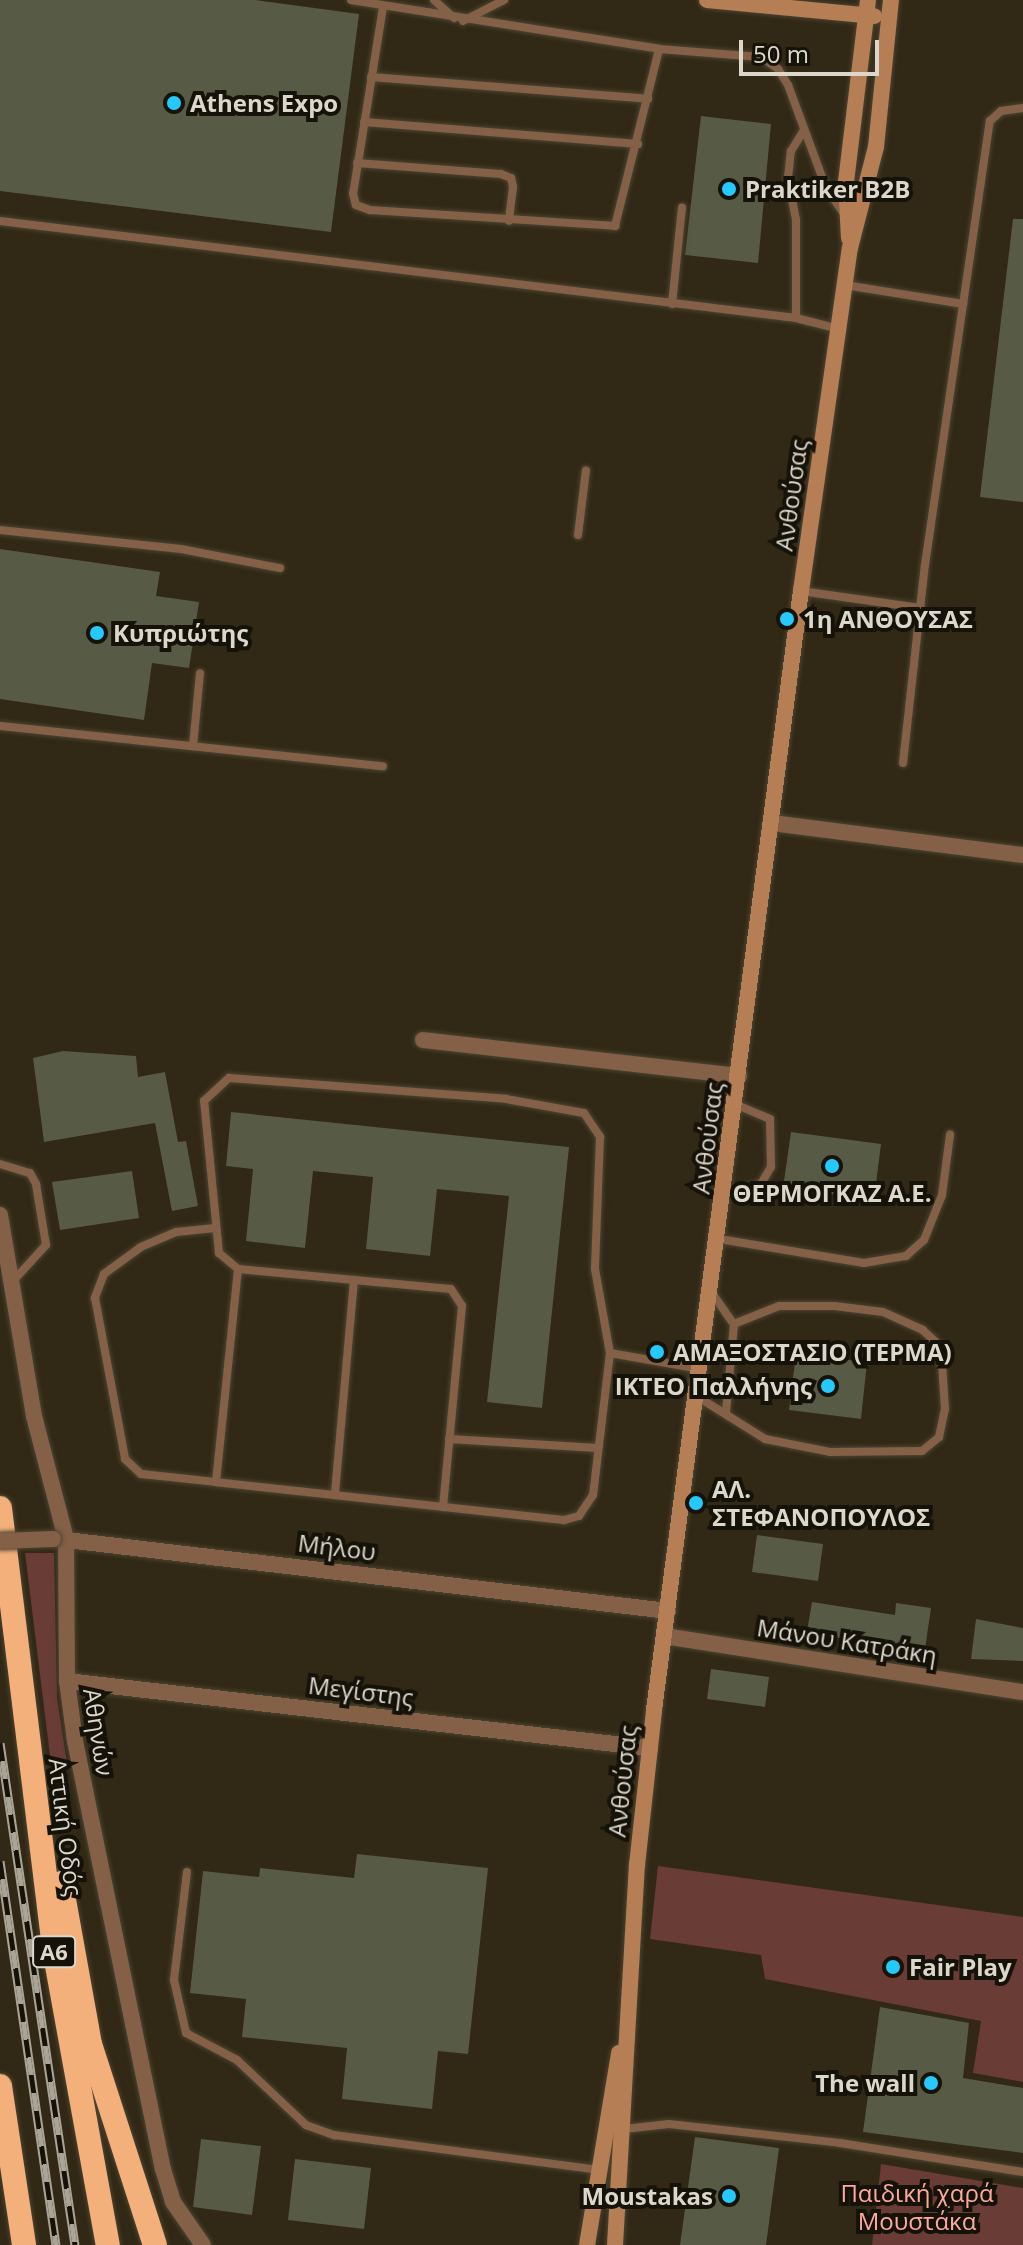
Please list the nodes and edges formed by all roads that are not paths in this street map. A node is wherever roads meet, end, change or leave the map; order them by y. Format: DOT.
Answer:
graph roads {
  1 [pos="351,0"];
  2 [pos="434,0"];
  3 [pos="504,0"];
  4 [pos="707,0"];
  5 [pos="868,0"];
  6 [pos="875,0"];
  7 [pos="891,6"];
  8 [pos="383,7"];
  9 [pos="866,18"];
  10 [pos="459,21"];
  11 [pos="659,49"];
  12 [pos="371,77"];
  13 [pos="648,99"];
  14 [pos="1023,108"];
  15 [pos="364,122"];
  16 [pos="804,130"];
  17 [pos="638,144"];
  18 [pos="357,163"];
  19 [pos="682,208"];
  20 [pos="846,216"];
  21 [pos="0,221"];
  22 [pos="509,221"];
  23 [pos="850,248"];
  24 [pos="845,285"];
  25 [pos="672,304"];
  26 [pos="963,304"];
  27 [pos="796,318"];
  28 [pos="839,329"];
  29 [pos="586,470"];
  30 [pos="0,530"];
  31 [pos="578,535"];
  32 [pos="280,568"];
  33 [pos="801,591"];
  34 [pos="920,608"];
  35 [pos="200,673"];
  36 [pos="0,726"];
  37 [pos="193,746"];
  38 [pos="903,763"];
  39 [pos="383,766"];
  40 [pos="772,823"];
  41 [pos="1023,855"];
  42 [pos="423,1040"];
  43 [pos="739,1076"];
  44 [pos="735,1104"];
  45 [pos="950,1135"];
  46 [pos="0,1164"];
  47 [pos="724,1194"];
  48 [pos="0,1215"];
  49 [pos="215,1228"];
  50 [pos="719,1239"];
  51 [pos="238,1269"];
  52 [pos="354,1280"];
  53 [pos="11,1283"];
  54 [pos="712,1292"];
  55 [pos="734,1324"];
  56 [pos="610,1353"];
  57 [pos="702,1369"];
  58 [pos="698,1397"];
  59 [pos="726,1412"];
  60 [pos="449,1439"];
  61 [pos="598,1448"];
  62 [pos="216,1482"];
  63 [pos="335,1495"];
  64 [pos="443,1507"];
  65 [pos="0,1508"];
  66 [pos="60,1539"];
  67 [pos="0,1541"];
  68 [pos="668,1611"];
  69 [pos="664,1636"];
  70 [pos="16,1657"];
  71 [pos="67,1681"];
  72 [pos="1023,1692"];
  73 [pos="650,1748"];
  74 [pos="187,1872"];
  75 [pos="624,2036"];
  76 [pos="0,2086"];
  77 [pos="624,2129"];
  78 [pos="599,2170"];
  79 [pos="1023,2172"];
  80 [pos="24,2245"];
  81 [pos="108,2245"];
  82 [pos="155,2245"];
  83 [pos="203,2245"];
  84 [pos="587,2245"];
  85 [pos="615,2245"];
  1 -- 8 [label="lane"];
  2 -- 10 [label="lane"];
  3 -- 10 [label="lane"];
  4 -- 9 [label="street"];
  5 -- 9 [label="street, Ανθούσας"];
  6 -- 7 [label="street"];
  7 -- 9 [label="street"];
  7 -- 23 [label="street, Ανθούσας"];
  8 -- 10 [label="lane"];
  8 -- 12 [label="lane"];
  9 -- 20 [label="street, Ανθούσας"];
  10 -- 11 [label="lane"];
  11 -- 13 [label="lane"];
  11 -- 16 [label="lane"];
  12 -- 13 [label="lane"];
  12 -- 15 [label="lane"];
  13 -- 17 [label="lane"];
  14 -- 26 [label="lane"];
  15 -- 17 [label="lane"];
  15 -- 18 [label="lane"];
  16 -- 20 [label="lane"];
  16 -- 27 [label="lane"];
  17 -- 22 [label="lane"];
  18 -- 22 [label="lane"];
  18 -- 22 [label="lane"];
  19 -- 25 [label="lane"];
  20 -- 23 [label="street, Ανθούσας"];
  21 -- 25 [label="lane"];
  23 -- 24 [label="street, Ανθούσας"];
  24 -- 26 [label="lane"];
  24 -- 28 [label="street, Ανθούσας"];
  25 -- 27 [label="lane"];
  26 -- 34 [label="lane"];
  27 -- 28 [label="lane"];
  28 -- 33 [label="street, Ανθούσας"];
  29 -- 31 [label="lane"];
  30 -- 32 [label="lane"];
  33 -- 34 [label="lane"];
  33 -- 40 [label="street, Ανθούσας"];
  34 -- 38 [label="lane"];
  35 -- 37 [label="lane"];
  36 -- 37 [label="lane"];
  37 -- 39 [label="lane"];
  40 -- 41 [label="street"];
  40 -- 43 [label="street, Ανθούσας"];
  42 -- 43 [label="street"];
  43 -- 44 [label="street, Ανθούσας"];
  44 -- 47 [label="street, Ανθούσας"];
  44 -- 47 [label="lane"];
  45 -- 50 [label="lane"];
  46 -- 53 [label="lane"];
  47 -- 50 [label="street, Ανθούσας"];
  48 -- 53 [label="street, Αθηνών"];
  49 -- 51 [label="lane"];
  49 -- 56 [label="lane"];
  49 -- 62 [label="lane"];
  50 -- 54 [label="street, Ανθούσας"];
  51 -- 52 [label="lane"];
  51 -- 62 [label="lane"];
  52 -- 60 [label="lane"];
  52 -- 63 [label="lane"];
  53 -- 66 [label="street, Αθηνών"];
  54 -- 55 [label="lane"];
  54 -- 57 [label="street, Ανθούσας"];
  55 -- 59 [label="lane"];
  55 -- 59 [label="lane"];
  56 -- 57 [label="lane"];
  56 -- 61 [label="lane"];
  57 -- 58 [label="street, Ανθούσας"];
  58 -- 59 [label="lane"];
  58 -- 68 [label="street, Ανθούσας"];
  60 -- 61 [label="lane"];
  60 -- 64 [label="lane"];
  61 -- 64 [label="lane"];
  62 -- 63 [label="lane"];
  63 -- 64 [label="lane"];
  65 -- 70 [label="highway, Αττική Οδός / Α6"];
  66 -- 67 [label="street, Μήλου, bridge"];
  66 -- 68 [label="street, Μήλου"];
  66 -- 71 [label="street, Αθηνών"];
  68 -- 69 [label="street, Ανθούσας"];
  69 -- 72 [label="street, Μάνου Κατράκη"];
  69 -- 73 [label="street, Ανθούσας"];
  70 -- 81 [label="highway, Αττική Οδός / Α6"];
  70 -- 82 [label="highway"];
  71 -- 73 [label="street, Μεγίστης"];
  71 -- 83 [label="street, Αθηνών"];
  73 -- 75 [label="street, Ανθούσας"];
  74 -- 78 [label="lane"];
  75 -- 77 [label="street, Ανθούσας"];
  75 -- 78 [label="street, Ανθούσας"];
  76 -- 80 [label="highway"];
  77 -- 79 [label="lane"];
  77 -- 85 [label="street, Ανθούσας"];
  78 -- 84 [label="street, Ανθούσας"];
}
